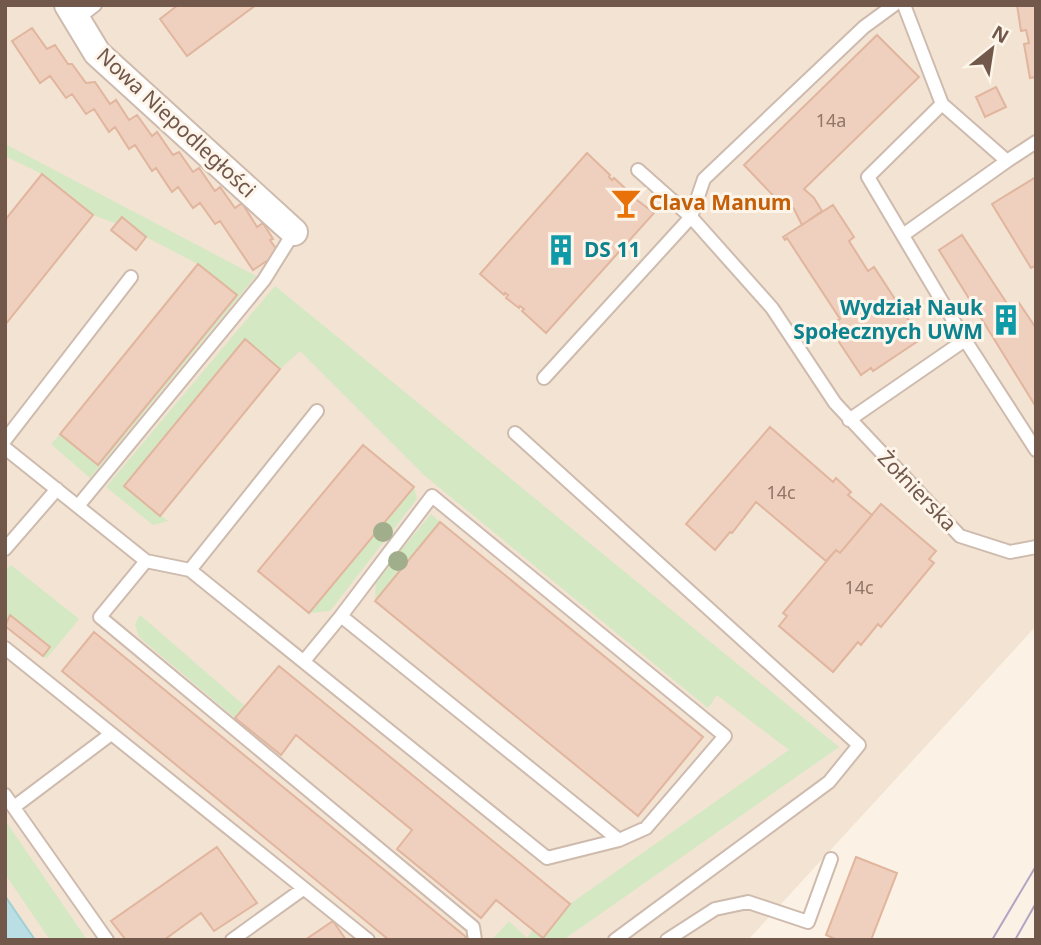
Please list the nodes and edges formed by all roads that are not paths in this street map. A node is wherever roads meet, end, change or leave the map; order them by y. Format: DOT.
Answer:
graph roads {
  1 [pos="894,5"];
  2 [pos="904,5"];
  3 [pos="80,10"];
  4 [pos="942,104"];
  5 [pos="1036,142"];
  6 [pos="1007,161"];
  7 [pos="638,170"];
  8 [pos="691,216"];
  9 [pos="294,232"];
  10 [pos="903,235"];
  11 [pos="131,276"];
  12 [pos="965,340"];
  13 [pos="544,378"];
  14 [pos="317,411"];
  15 [pos="849,420"];
  16 [pos="515,433"];
  17 [pos="5,440"];
  18 [pos="5,448"];
  19 [pos="1036,450"];
  20 [pos="57,489"];
  21 [pos="78,506"];
  22 [pos="1036,547"];
  23 [pos="5,549"];
  24 [pos="146,561"];
  25 [pos="190,570"];
  26 [pos="341,616"];
  27 [pos="5,648"];
  28 [pos="304,662"];
  29 [pos="111,734"];
  30 [pos="5,794"];
  31 [pos="14,807"];
  32 [pos="619,840"];
  33 [pos="831,859"];
  34 [pos="303,889"];
  35 [pos="107,940"];
  36 [pos="232,940"];
  37 [pos="368,940"];
  38 [pos="475,940"];
  39 [pos="615,940"];
  40 [pos="667,940"];
  1 -- 8 [label="lane"];
  2 -- 4 [label="lane"];
  3 -- 9 [label="street, Nowa Niepodległości"];
  4 -- 6 [label="lane"];
  4 -- 10 [label="lane"];
  5 -- 6 [label="lane"];
  6 -- 10 [label="lane"];
  7 -- 8 [label="lane, Żołnierska"];
  8 -- 13 [label="lane"];
  8 -- 15 [label="lane, Żołnierska"];
  9 -- 21 [label="lane"];
  10 -- 12 [label="lane"];
  11 -- 17 [label="lane"];
  12 -- 15 [label="lane"];
  12 -- 19 [label="lane"];
  14 -- 25 [label="lane"];
  15 -- 22 [label="lane, Żołnierska"];
  16 -- 39 [label="lane"];
  18 -- 20 [label="lane"];
  20 -- 21 [label="lane"];
  20 -- 23 [label="lane"];
  21 -- 24 [label="lane"];
  24 -- 25 [label="lane"];
  24 -- 38 [label="lane"];
  25 -- 28 [label="lane"];
  26 -- 28 [label="lane"];
  26 -- 32 [label="lane"];
  26 -- 32 [label="lane"];
  27 -- 29 [label="lane"];
  28 -- 32 [label="lane"];
  29 -- 31 [label="lane"];
  29 -- 34 [label="lane"];
  30 -- 31 [label="lane"];
  31 -- 35 [label="lane"];
  33 -- 40 [label="lane"];
  34 -- 36 [label="lane"];
  34 -- 37 [label="lane"];
}
